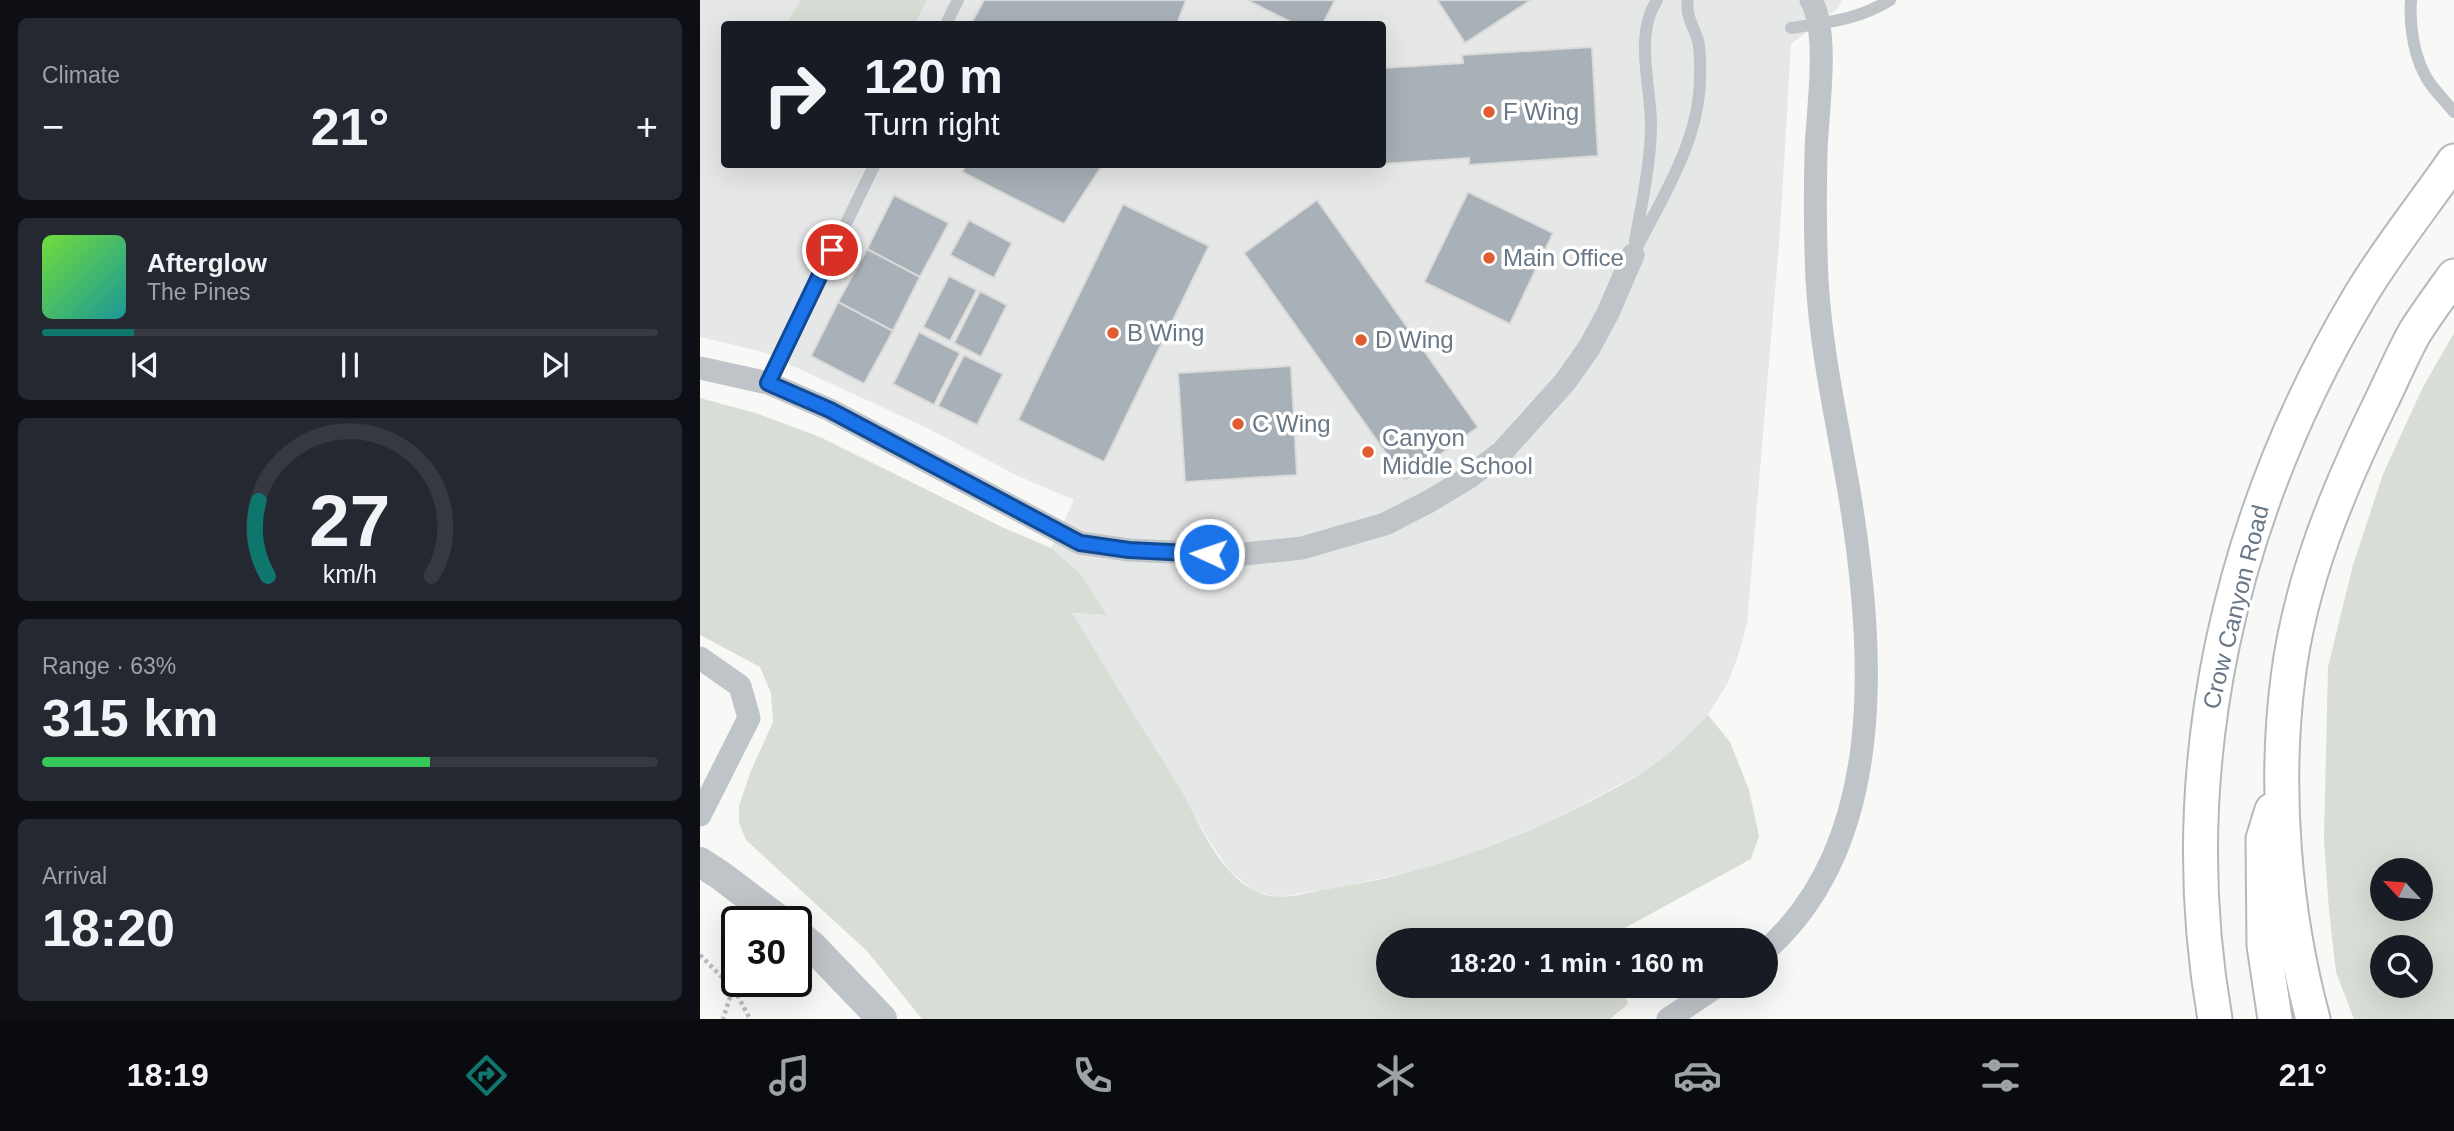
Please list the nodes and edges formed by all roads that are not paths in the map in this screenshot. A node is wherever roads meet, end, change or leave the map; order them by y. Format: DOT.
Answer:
graph roads {
  1 [pos="958,0"];
  2 [pos="1657,0"];
  3 [pos="1688,0"];
  4 [pos="1811,0"];
  5 [pos="1889,0"];
  6 [pos="2411,0"];
  7 [pos="948,21"];
  8 [pos="1818,24"];
  9 [pos="1791,28"];
  10 [pos="2454,112"];
  11 [pos="2454,161"];
  12 [pos="872,168"];
  13 [pos="1633,255"];
  14 [pos="2454,276"];
  15 [pos="700,368"];
  16 [pos="768,383"];
  17 [pos="700,658"];
  18 [pos="2282,777"];
  19 [pos="700,815"];
  20 [pos="700,862"];
  21 [pos="761,906"];
  22 [pos="1778,939"];
  23 [pos="812,947"];
  24 [pos="2205,964"];
  25 [pos="1700,998"];
  26 [pos="882,1019"];
  27 [pos="1668,1019"];
  28 [pos="2200,1019"];
  29 [pos="2215,1019"];
  30 [pos="2275,1019"];
  31 [pos="2313,1019"];
  1 -- 7 [label="lane"];
  2 -- 13 [label="lane"];
  3 -- 13 [label="lane"];
  4 -- 8 [label="street"];
  5 -- 8 [label="lane"];
  6 -- 10 [label="lane"];
  8 -- 9 [label="lane"];
  8 -- 22 [label="street"];
  11 -- 24 [label="main road, Crow Canyon Road"];
  12 -- 16 [label="lane"];
  13 -- 16 [label="street"];
  14 -- 18 [label="main road"];
  15 -- 16 [label="street"];
  17 -- 19 [label="street"];
  18 -- 30 [label="main road"];
  18 -- 31 [label="main road"];
  20 -- 21 [label="street"];
  23 -- 26 [label="street"];
  24 -- 28 [label="street"];
  24 -- 29 [label="main road, Crow Canyon Road"];
  25 -- 27 [label="street"];
}
